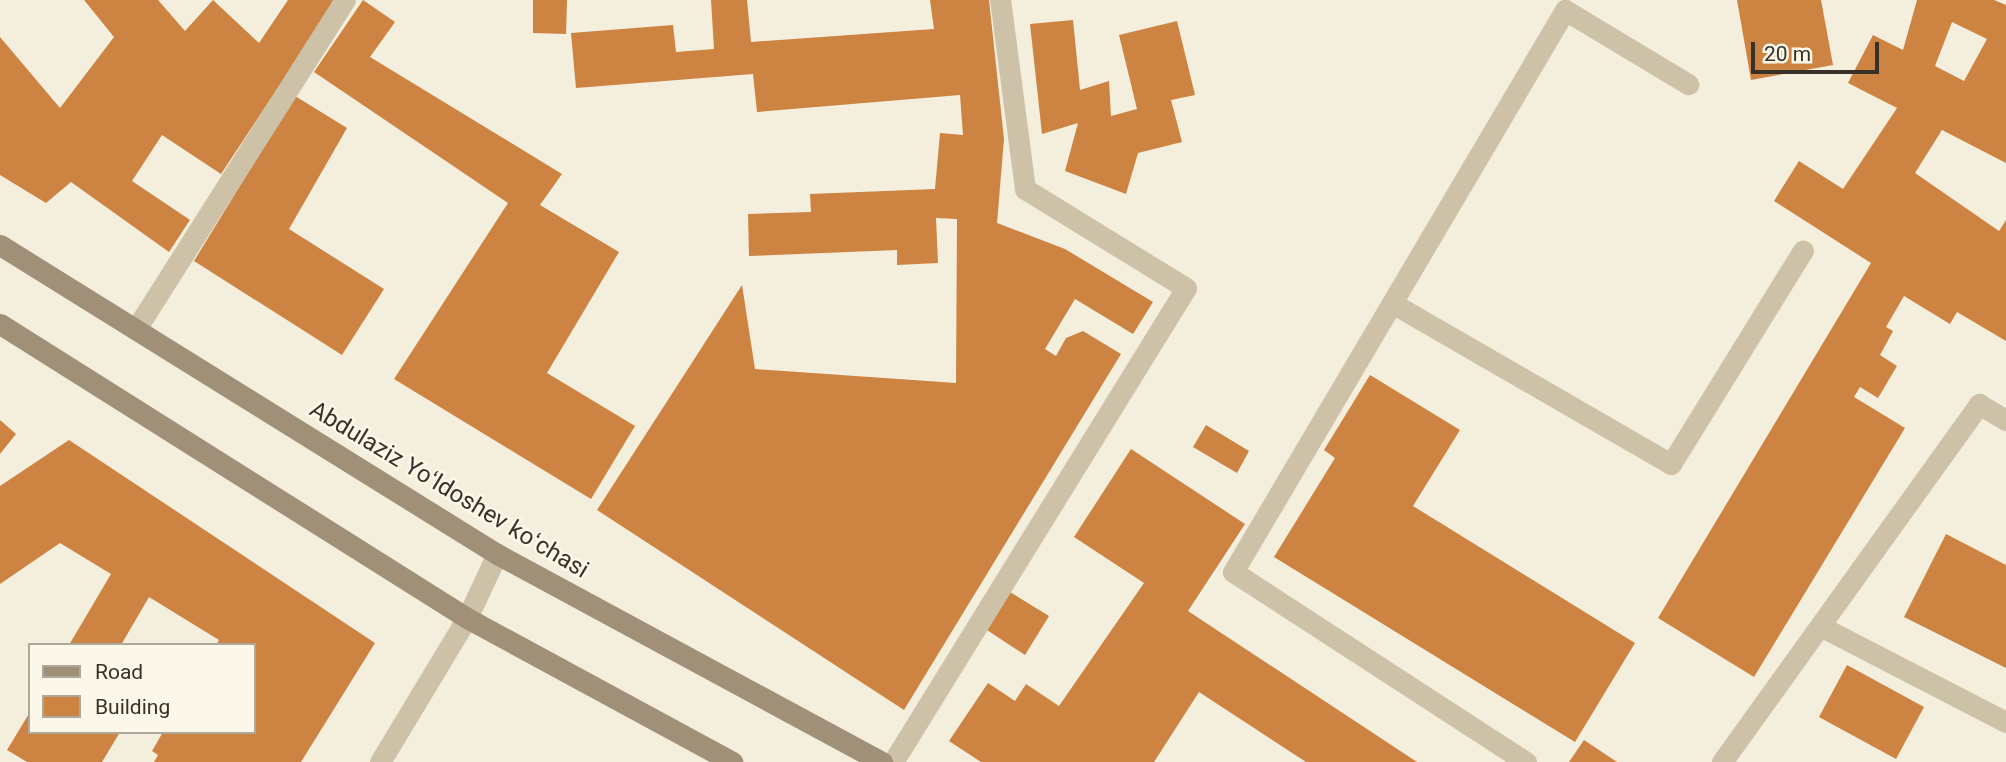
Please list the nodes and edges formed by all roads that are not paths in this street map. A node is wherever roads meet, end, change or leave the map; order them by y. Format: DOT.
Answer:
graph roads {
  1 [pos="345,0"];
  2 [pos="1000,0"];
  3 [pos="1688,84"];
  4 [pos="0,245"];
  5 [pos="1803,250"];
  6 [pos="1392,303"];
  7 [pos="0,324"];
  8 [pos="136,329"];
  9 [pos="2006,420"];
  10 [pos="497,554"];
  11 [pos="467,618"];
  12 [pos="1820,626"];
  13 [pos="2006,722"];
  14 [pos="380,762"];
  15 [pos="732,762"];
  16 [pos="882,762"];
  17 [pos="893,762"];
  18 [pos="1526,762"];
  19 [pos="1722,762"];
  1 -- 8 [label="street"];
  2 -- 17 [label="street"];
  3 -- 6 [label="street"];
  4 -- 8 [label="main road, Abdulaziz Yoʻldoshev koʻchasi"];
  5 -- 6 [label="street"];
  6 -- 18 [label="street"];
  7 -- 11 [label="main road"];
  8 -- 10 [label="main road, Abdulaziz Yoʻldoshev koʻchasi"];
  9 -- 12 [label="street"];
  10 -- 11 [label="street"];
  10 -- 16 [label="main road, Abdulaziz Yoʻldoshev koʻchasi"];
  11 -- 14 [label="street"];
  11 -- 15 [label="main road"];
  12 -- 13 [label="street"];
  12 -- 19 [label="street"];
}
